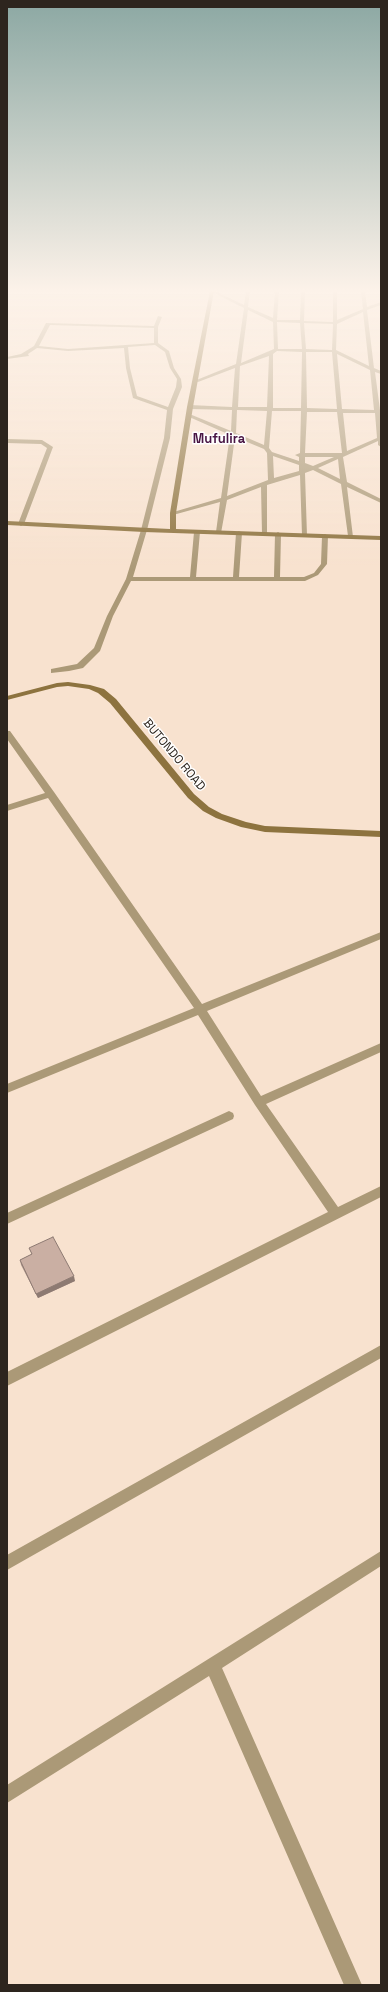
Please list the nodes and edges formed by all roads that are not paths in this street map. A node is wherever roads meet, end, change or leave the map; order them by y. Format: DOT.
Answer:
graph roads {
  1 [pos="132,384"];
  2 [pos="179,384"];
  3 [pos="195,384"];
  4 [pos="236,384"];
  5 [pos="272,384"];
  6 [pos="304,384"];
  7 [pos="338,384"];
  8 [pos="376,384"];
  9 [pos="190,407"];
  10 [pos="234,408"];
  11 [pos="170,409"];
  12 [pos="270,409"];
  13 [pos="304,410"];
  14 [pos="341,411"];
  15 [pos="379,412"];
  16 [pos="190,416"];
  17 [pos="233,435"];
  18 [pos="381,438"];
  19 [pos="7,440"];
  20 [pos="381,445"];
  21 [pos="268,451"];
  22 [pos="304,454"];
  23 [pos="342,454"];
  24 [pos="278,455"];
  25 [pos="302,463"];
  26 [pos="314,468"];
  27 [pos="304,472"];
  28 [pos="271,481"];
  29 [pos="343,483"];
  30 [pos="264,484"];
  31 [pos="225,499"];
  32 [pos="381,502"];
  33 [pos="173,513"];
  34 [pos="7,523"];
  35 [pos="21,524"];
  36 [pos="144,530"];
  37 [pos="172,531"];
  38 [pos="197,532"];
  39 [pos="220,532"];
  40 [pos="239,533"];
  41 [pos="265,534"];
  42 [pos="278,534"];
  43 [pos="305,535"];
  44 [pos="325,536"];
  45 [pos="351,536"];
  46 [pos="381,538"];
  47 [pos="129,579"];
  48 [pos="193,579"];
  49 [pos="236,580"];
  50 [pos="277,580"];
  51 [pos="54,670"];
  52 [pos="7,698"];
  53 [pos="7,733"];
  54 [pos="51,794"];
  55 [pos="7,808"];
  56 [pos="381,834"];
  57 [pos="381,935"];
  58 [pos="200,1009"];
  59 [pos="381,1047"];
  60 [pos="7,1089"];
  61 [pos="259,1102"];
  62 [pos="229,1116"];
  63 [pos="381,1191"];
  64 [pos="336,1213"];
  65 [pos="7,1219"];
  66 [pos="381,1351"];
  67 [pos="7,1379"];
  68 [pos="381,1558"];
  69 [pos="7,1563"];
  70 [pos="213,1666"];
  71 [pos="7,1795"];
  72 [pos="353,1985"];
  1 -- 11 [label="street"];
  2 -- 11 [label="street"];
  3 -- 9 [label="street"];
  4 -- 10 [label="street"];
  5 -- 12 [label="street"];
  6 -- 13 [label="street"];
  7 -- 14 [label="street"];
  8 -- 15 [label="street"];
  9 -- 10 [label="street"];
  9 -- 16 [label="street"];
  10 -- 12 [label="street"];
  10 -- 17 [label="street"];
  11 -- 36 [label="street"];
  12 -- 13 [label="street"];
  12 -- 21 [label="street"];
  13 -- 14 [label="street"];
  13 -- 22 [label="street"];
  14 -- 15 [label="street"];
  14 -- 23 [label="street"];
  15 -- 18 [label="street"];
  16 -- 17 [label="street"];
  16 -- 33 [label="street"];
  17 -- 21 [label="street"];
  17 -- 31 [label="street"];
  18 -- 20 [label="street"];
  18 -- 23 [label="street"];
  19 -- 35 [label="street"];
  21 -- 24 [label="street"];
  21 -- 28 [label="street"];
  22 -- 23 [label="street"];
  22 -- 24 [label="street"];
  22 -- 25 [label="street"];
  23 -- 26 [label="street"];
  23 -- 29 [label="street"];
  24 -- 25 [label="street"];
  25 -- 26 [label="street"];
  25 -- 27 [label="street"];
  26 -- 27 [label="street"];
  26 -- 29 [label="street"];
  27 -- 28 [label="street"];
  27 -- 43 [label="street"];
  28 -- 30 [label="street"];
  29 -- 32 [label="street"];
  29 -- 45 [label="street"];
  30 -- 31 [label="street"];
  30 -- 41 [label="street"];
  31 -- 33 [label="street"];
  31 -- 39 [label="street"];
  33 -- 37 [label="street"];
  34 -- 35 [label="street"];
  35 -- 36 [label="street"];
  36 -- 37 [label="street"];
  36 -- 47 [label="street"];
  37 -- 38 [label="street"];
  38 -- 39 [label="street"];
  38 -- 48 [label="street"];
  39 -- 40 [label="street"];
  40 -- 41 [label="street"];
  40 -- 49 [label="street"];
  41 -- 42 [label="street"];
  42 -- 43 [label="street"];
  42 -- 50 [label="street"];
  43 -- 44 [label="street"];
  44 -- 45 [label="street"];
  44 -- 50 [label="street"];
  45 -- 46 [label="street"];
  47 -- 48 [label="street"];
  47 -- 51 [label="street"];
  48 -- 49 [label="street"];
  49 -- 50 [label="street"];
  52 -- 56 [label="street, BUTONDO ROAD"];
  53 -- 54 [label="street"];
  54 -- 55 [label="street"];
  54 -- 58 [label="street"];
  57 -- 58 [label="street"];
  58 -- 60 [label="street"];
  58 -- 61 [label="street"];
  59 -- 61 [label="street"];
  61 -- 64 [label="street"];
  62 -- 65 [label="street"];
  63 -- 64 [label="street"];
  64 -- 67 [label="street"];
  66 -- 69 [label="street"];
  68 -- 70 [label="street"];
  70 -- 71 [label="street"];
  70 -- 72 [label="street"];
}
